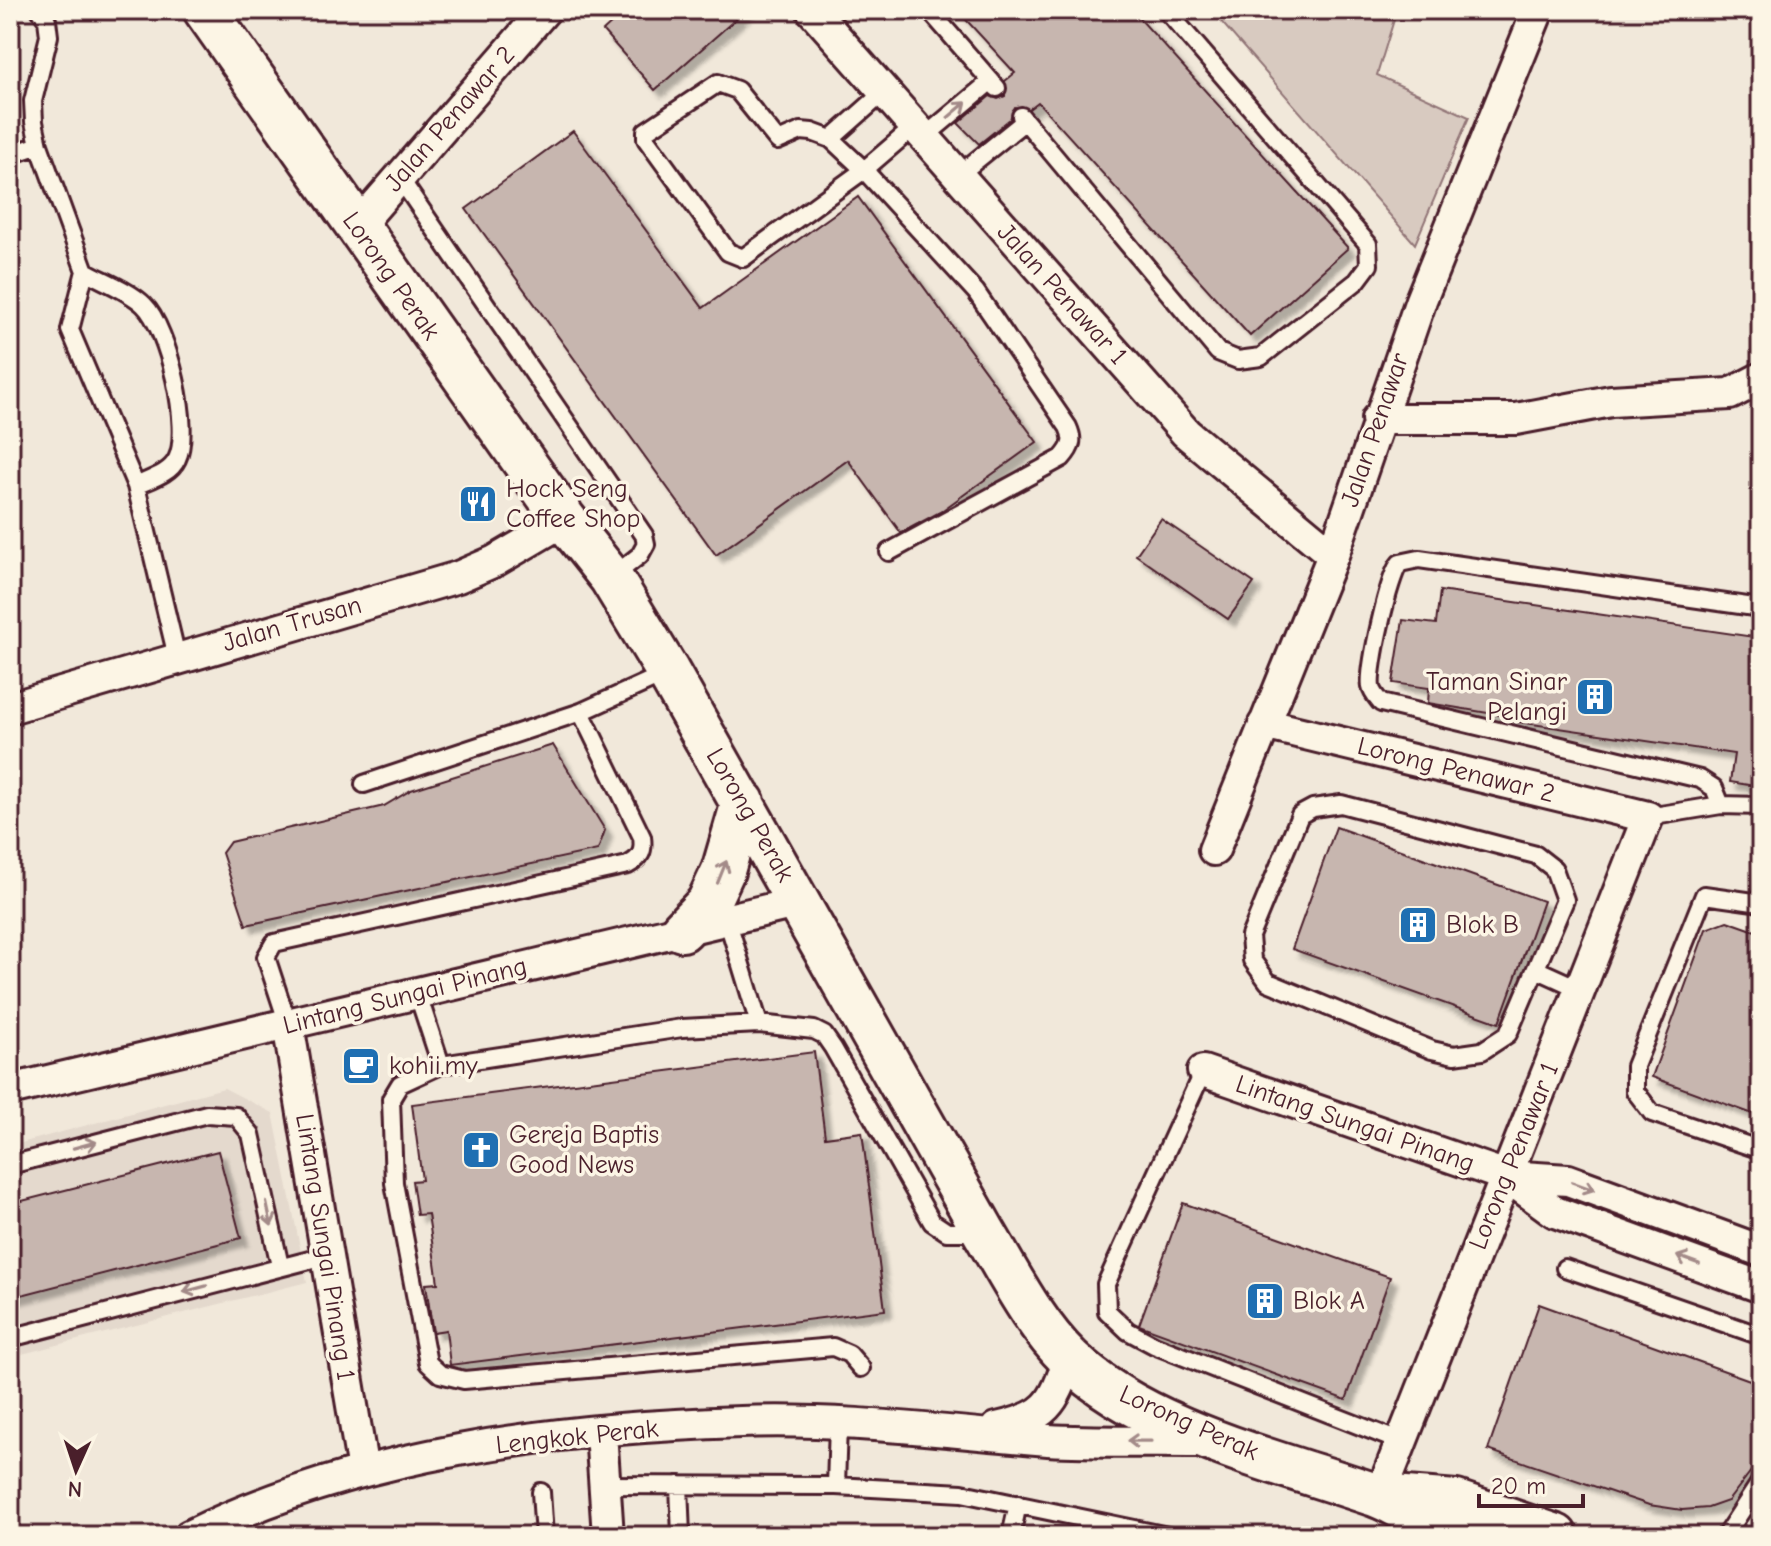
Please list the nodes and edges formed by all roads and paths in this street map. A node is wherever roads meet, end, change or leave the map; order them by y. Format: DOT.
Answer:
graph roads {
  1 [pos="40,10"];
  2 [pos="205,10"];
  3 [pos="812,10"];
  4 [pos="929,10"];
  5 [pos="1166,10"];
  6 [pos="1538,10"];
  7 [pos="540,12"];
  8 [pos="884,92"];
  9 [pos="918,132"];
  10 [pos="831,139"];
  11 [pos="39,145"];
  12 [pos="10,155"];
  13 [pos="864,170"];
  14 [pos="957,176"];
  15 [pos="399,177"];
  16 [pos="356,228"];
  17 [pos="85,271"];
  18 [pos="1761,378"];
  19 [pos="1377,419"];
  20 [pos="136,486"];
  21 [pos="565,520"];
  22 [pos="889,552"];
  23 [pos="1333,555"];
  24 [pos="611,578"];
  25 [pos="1761,608"];
  26 [pos="177,657"];
  27 [pos="668,672"];
  28 [pos="10,708"];
  29 [pos="581,712"];
  30 [pos="1264,724"];
  31 [pos="364,784"];
  32 [pos="743,802"];
  33 [pos="1721,805"];
  34 [pos="1761,806"];
  35 [pos="1648,817"];
  36 [pos="1214,850"];
  37 [pos="800,902"];
  38 [pos="1761,903"];
  39 [pos="727,919"];
  40 [pos="682,930"];
  41 [pos="1538,970"];
  42 [pos="1580,989"];
  43 [pos="417,992"];
  44 [pos="288,1024"];
  45 [pos="759,1024"];
  46 [pos="441,1065"];
  47 [pos="1203,1071"];
  48 [pos="10,1090"];
  49 [pos="1761,1150"];
  50 [pos="10,1165"];
  51 [pos="1506,1176"];
  52 [pos="984,1232"];
  53 [pos="1761,1251"];
  54 [pos="325,1256"];
  55 [pos="280,1266"];
  56 [pos="1565,1268"];
  57 [pos="1761,1287"];
  58 [pos="1761,1336"];
  59 [pos="10,1338"];
  60 [pos="1069,1358"];
  61 [pos="861,1368"];
  62 [pos="838,1424"];
  63 [pos="601,1432"];
  64 [pos="980,1432"];
  65 [pos="1217,1442"];
  66 [pos="1401,1442"];
  67 [pos="363,1471"];
  68 [pos="1761,1481"];
  69 [pos="604,1485"];
  70 [pos="679,1485"];
  71 [pos="836,1486"];
  72 [pos="541,1492"];
  73 [pos="1380,1496"];
  74 [pos="1018,1504"];
  75 [pos="1450,1527"];
  76 [pos="189,1536"];
  77 [pos="544,1536"];
  78 [pos="608,1536"];
  79 [pos="681,1536"];
  80 [pos="1011,1536"];
  81 [pos="1168,1536"];
  82 [pos="1556,1536"];
  83 [pos="1725,1536"];
  1 -- 11 [label="lane"];
  2 -- 16 [label="street, Lorong Perak"];
  3 -- 8 [label="street, Jalan Penawar 1"];
  9 -- 4 [label="lane, one-way"];
  5 -- 14 [label="lane"];
  6 -- 19 [label="street, Jalan Penawar"];
  7 -- 15 [label="street, Jalan Penawar 2"];
  8 -- 9 [label="street, Jalan Penawar 1"];
  8 -- 10 [label="lane"];
  9 -- 13 [label="lane"];
  9 -- 14 [label="street, Jalan Penawar 1"];
  10 -- 13 [label="lane"];
  10 -- 13 [label="lane"];
  11 -- 12 [label="lane"];
  11 -- 17 [label="lane"];
  13 -- 22 [label="lane"];
  14 -- 23 [label="street, Jalan Penawar 1"];
  15 -- 16 [label="street, Jalan Penawar 2"];
  15 -- 24 [label="lane"];
  16 -- 21 [label="street, Lorong Perak"];
  17 -- 20 [label="lane"];
  17 -- 20 [label="lane"];
  18 -- 19 [label="street"];
  19 -- 23 [label="street, Jalan Penawar"];
  20 -- 26 [label="lane"];
  21 -- 24 [label="street, Lorong Perak"];
  21 -- 26 [label="street, Jalan Trusan"];
  23 -- 30 [label="street, Jalan Penawar"];
  24 -- 27 [label="street, Lorong Perak"];
  25 -- 33 [label="lane"];
  26 -- 28 [label="street, Jalan Trusan"];
  27 -- 29 [label="lane"];
  27 -- 32 [label="street, Lorong Perak"];
  29 -- 31 [label="lane"];
  29 -- 44 [label="lane"];
  30 -- 35 [label="street, Lorong Penawar 2"];
  30 -- 36 [label="street, Jalan Penawar"];
  32 -- 37 [label="street, Lorong Perak"];
  40 -- 32 [label="street, one-way"];
  33 -- 34 [label="lane"];
  33 -- 35 [label="lane"];
  35 -- 42 [label="street, Lorong Penawar 1"];
  37 -- 39 [label="street, Lintang Sungai Pinang"];
  37 -- 52 [label="street, Lorong Perak"];
  38 -- 49 [label="lane"];
  39 -- 40 [label="street, Lintang Sungai Pinang"];
  39 -- 45 [label="lane"];
  40 -- 43 [label="street, Lintang Sungai Pinang"];
  41 -- 41 [label="lane"];
  41 -- 42 [label="lane"];
  42 -- 51 [label="street, Lorong Penawar 1"];
  43 -- 44 [label="street, Lintang Sungai Pinang"];
  43 -- 46 [label="lane"];
  44 -- 48 [label="street, Lintang Sungai Pinang"];
  44 -- 54 [label="street, Lintang Sungai Pinang 1"];
  45 -- 46 [label="lane"];
  45 -- 52 [label="lane"];
  46 -- 61 [label="lane"];
  47 -- 51 [label="street, Lintang Sungai Pinang"];
  47 -- 66 [label="lane"];
  50 -- 55 [label="lane, one-way"];
  51 -- 53 [label="street, Lintang Sungai Pinang, one-way"];
  57 -- 51 [label="street, Lintang Sungai Pinang, one-way"];
  51 -- 66 [label="street, Lorong Penawar 1"];
  52 -- 60 [label="street, Lorong Perak"];
  54 -- 55 [label="lane"];
  54 -- 67 [label="street, Lintang Sungai Pinang 1"];
  55 -- 59 [label="lane, one-way"];
  56 -- 58 [label="lane"];
  60 -- 64 [label="street, Lengkok Perak"];
  60 -- 65 [label="street, Lorong Perak"];
  62 -- 63 [label="street, Lengkok Perak"];
  62 -- 64 [label="street, Lengkok Perak"];
  62 -- 71 [label="lane"];
  63 -- 67 [label="street, Lengkok Perak"];
  63 -- 69 [label="street"];
  65 -- 64 [label="street, Lengkok Perak, one-way"];
  65 -- 73 [label="street, Lorong Perak"];
  66 -- 73 [label="street, Lorong Penawar 1"];
  67 -- 76 [label="street, Lengkok Perak"];
  68 -- 83 [label="lane"];
  69 -- 70 [label="lane"];
  69 -- 78 [label="street"];
  70 -- 71 [label="lane"];
  70 -- 79 [label="lane"];
  71 -- 74 [label="lane"];
  72 -- 77 [label="lane"];
  73 -- 75 [label="street, Lorong Perak"];
  74 -- 80 [label="lane"];
  74 -- 81 [label="lane"];
  75 -- 82 [label="street, Lorong Perak"];
}
